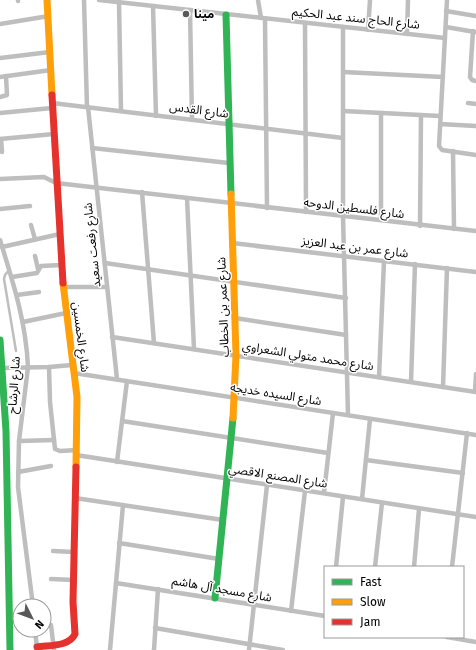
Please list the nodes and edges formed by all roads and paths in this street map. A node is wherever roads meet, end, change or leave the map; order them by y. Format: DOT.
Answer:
graph roads {
  1 [pos="47,0"];
  2 [pos="84,0"];
  3 [pos="99,0"];
  4 [pos="157,0"];
  5 [pos="258,0"];
  6 [pos="370,0"];
  7 [pos="408,0"];
  8 [pos="447,0"];
  9 [pos="118,2"];
  10 [pos="155,6"];
  11 [pos="190,10"];
  12 [pos="446,11"];
  13 [pos="226,14"];
  14 [pos="49,16"];
  15 [pos="476,16"];
  16 [pos="263,18"];
  17 [pos="305,23"];
  18 [pos="0,24"];
  19 [pos="446,26"];
  20 [pos="343,27"];
  21 [pos="368,30"];
  22 [pos="475,32"];
  23 [pos="407,34"];
  24 [pos="445,38"];
  25 [pos="50,52"];
  26 [pos="0,58"];
  27 [pos="51,70"];
  28 [pos="343,72"];
  29 [pos="6,76"];
  30 [pos="0,77"];
  31 [pos="443,77"];
  32 [pos="476,81"];
  33 [pos="0,97"];
  34 [pos="468,103"];
  35 [pos="476,104"];
  36 [pos="52,106"];
  37 [pos="88,107"];
  38 [pos="121,111"];
  39 [pos="343,111"];
  40 [pos="0,113"];
  41 [pos="381,113"];
  42 [pos="421,115"];
  43 [pos="156,116"];
  44 [pos="440,116"];
  45 [pos="192,120"];
  46 [pos="228,124"];
  47 [pos="440,124"];
  48 [pos="476,126"];
  49 [pos="267,128"];
  50 [pos="305,133"];
  51 [pos="54,134"];
  52 [pos="343,138"];
  53 [pos="0,139"];
  54 [pos="92,148"];
  55 [pos="2,152"];
  56 [pos="453,152"];
  57 [pos="476,155"];
  58 [pos="229,164"];
  59 [pos="0,179"];
  60 [pos="56,183"];
  61 [pos="96,187"];
  62 [pos="142,192"];
  63 [pos="187,198"];
  64 [pos="230,203"];
  65 [pos="30,206"];
  66 [pos="267,208"];
  67 [pos="0,209"];
  68 [pos="306,212"];
  69 [pos="343,216"];
  70 [pos="380,220"];
  71 [pos="31,225"];
  72 [pos="420,226"];
  73 [pos="454,229"];
  74 [pos="476,231"];
  75 [pos="60,234"];
  76 [pos="35,239"];
  77 [pos="0,240"];
  78 [pos="232,243"];
  79 [pos="2,247"];
  80 [pos="35,256"];
  81 [pos="344,256"];
  82 [pos="384,261"];
  83 [pos="104,263"];
  84 [pos="415,264"];
  85 [pos="62,265"];
  86 [pos="447,268"];
  87 [pos="38,269"];
  88 [pos="10,270"];
  89 [pos="148,270"];
  90 [pos="476,272"];
  91 [pos="191,275"];
  92 [pos="12,277"];
  93 [pos="234,281"];
  94 [pos="63,287"];
  95 [pos="107,287"];
  96 [pos="39,292"];
  97 [pos="17,295"];
  98 [pos="346,298"];
  99 [pos="66,313"];
  100 [pos="235,318"];
  101 [pos="23,322"];
  102 [pos="346,335"];
  103 [pos="112,336"];
  104 [pos="0,340"];
  105 [pos="154,343"];
  106 [pos="194,349"];
  107 [pos="16,351"];
  108 [pos="236,355"];
  109 [pos="28,367"];
  110 [pos="49,367"];
  111 [pos="2,368"];
  112 [pos="73,369"];
  113 [pos="347,372"];
  114 [pos="476,374"];
  115 [pos="379,377"];
  116 [pos="117,379"];
  117 [pos="127,381"];
  118 [pos="411,382"];
  119 [pos="443,387"];
  120 [pos="476,392"];
  121 [pos="235,398"];
  122 [pos="0,412"];
  123 [pos="333,413"];
  124 [pos="348,415"];
  125 [pos="370,419"];
  126 [pos="122,421"];
  127 [pos="6,431"];
  128 [pos="467,433"];
  129 [pos="476,435"];
  130 [pos="231,438"];
  131 [pos="54,440"];
  132 [pos="19,441"];
  133 [pos="77,453"];
  134 [pos="328,454"];
  135 [pos="366,460"];
  136 [pos="117,462"];
  137 [pos="51,466"];
  138 [pos="18,472"];
  139 [pos="463,473"];
  140 [pos="228,478"];
  141 [pos="267,485"];
  142 [pos="305,491"];
  143 [pos="324,493"];
  144 [pos="343,497"];
  145 [pos="75,498"];
  146 [pos="362,499"];
  147 [pos="382,503"];
  148 [pos="123,504"];
  149 [pos="420,508"];
  150 [pos="457,514"];
  151 [pos="476,517"];
  152 [pos="223,520"];
  153 [pos="119,543"];
  154 [pos="53,551"];
  155 [pos="74,552"];
  156 [pos="219,559"];
  157 [pos="336,566"];
  158 [pos="375,566"];
  159 [pos="414,566"];
  160 [pos="452,566"];
  161 [pos="51,579"];
  162 [pos="74,580"];
  163 [pos="116,583"];
  164 [pos="158,589"];
  165 [pos="32,598"];
  166 [pos="215,598"];
  167 [pos="254,605"];
  168 [pos="291,611"];
  169 [pos="324,616"];
  170 [pos="155,628"];
  171 [pos="52,632"];
  172 [pos="36,638"];
  173 [pos="453,638"];
  174 [pos="476,642"];
  175 [pos="249,644"];
  176 [pos="54,647"];
  177 [pos="37,648"];
  178 [pos="10,650"];
  179 [pos="110,650"];
  180 [pos="154,650"];
  181 [pos="249,650"];
  182 [pos="283,650"];
  1 -- 14 [label="street, شارع الخمسين"];
  2 -- 37 [label="street, شارع رفعت سعيد"];
  3 -- 9 [label="street, شارع الحاج سند عبد الحكيم"];
  4 -- 10 [label="street"];
  5 -- 16 [label="street"];
  6 -- 21 [label="street"];
  7 -- 23 [label="street"];
  8 -- 12 [label="street"];
  9 -- 10 [label="street, شارع الحاج سند عبد الحكيم"];
  9 -- 38 [label="street"];
  10 -- 11 [label="street, شارع الحاج سند عبد الحكيم"];
  10 -- 43 [label="street"];
  11 -- 13 [label="street, شارع الحاج سند عبد الحكيم"];
  11 -- 45 [label="street"];
  12 -- 15 [label="street"];
  12 -- 19 [label="street"];
  13 -- 16 [label="street, شارع الحاج سند عبد الحكيم"];
  13 -- 46 [label="street, شارع عمر بن الخطاب"];
  14 -- 18 [label="street"];
  14 -- 25 [label="street, شارع الخمسين"];
  16 -- 17 [label="street, شارع الحاج سند عبد الحكيم"];
  16 -- 49 [label="street"];
  17 -- 20 [label="street, شارع الحاج سند عبد الحكيم"];
  17 -- 50 [label="street"];
  19 -- 22 [label="street"];
  19 -- 24 [label="street"];
  20 -- 21 [label="street, شارع الحاج سند عبد الحكيم"];
  20 -- 28 [label="street"];
  21 -- 23 [label="street, شارع الحاج سند عبد الحكيم"];
  22 -- 32 [label="street"];
  23 -- 24 [label="street, شارع الحاج سند عبد الحكيم"];
  24 -- 31 [label="street"];
  25 -- 26 [label="street"];
  25 -- 27 [label="street, شارع الخمسين"];
  27 -- 29 [label="street"];
  27 -- 36 [label="street, شارع الخمسين"];
  28 -- 31 [label="street"];
  28 -- 39 [label="street"];
  29 -- 30 [label="street"];
  29 -- 33 [label="street"];
  31 -- 44 [label="street"];
  34 -- 35 [label="street"];
  36 -- 37 [label="street, شارع القدس"];
  36 -- 40 [label="street, شارع القدس"];
  36 -- 51 [label="street, شارع الخمسين"];
  37 -- 38 [label="street, شارع القدس"];
  37 -- 54 [label="street, شارع رفعت سعيد"];
  38 -- 43 [label="street, شارع القدس"];
  39 -- 41 [label="street"];
  39 -- 52 [label="street"];
  41 -- 42 [label="street"];
  41 -- 70 [label="street"];
  42 -- 44 [label="street"];
  42 -- 72 [label="street"];
  43 -- 45 [label="street, شارع القدس"];
  44 -- 47 [label="street"];
  45 -- 46 [label="street, شارع القدس"];
  46 -- 49 [label="street, شارع القدس"];
  46 -- 58 [label="street, شارع عمر بن الخطاب"];
  47 -- 48 [label="street"];
  47 -- 56 [label="street"];
  49 -- 50 [label="street, شارع القدس"];
  49 -- 66 [label="street"];
  50 -- 52 [label="street, شارع القدس"];
  50 -- 68 [label="street"];
  51 -- 53 [label="street"];
  51 -- 60 [label="street, شارع الخمسين"];
  52 -- 69 [label="street"];
  53 -- 55 [label="street"];
  54 -- 58 [label="street"];
  54 -- 61 [label="street, شارع رفعت سعيد"];
  56 -- 57 [label="street"];
  56 -- 73 [label="street"];
  58 -- 64 [label="street, شارع عمر بن الخطاب"];
  59 -- 60 [label="street, شارع فلسطين الدوحه"];
  60 -- 61 [label="street, شارع فلسطين الدوحه"];
  60 -- 75 [label="street, شارع الخمسين"];
  61 -- 62 [label="street, شارع فلسطين الدوحه"];
  61 -- 83 [label="street, شارع رفعت سعيد"];
  62 -- 63 [label="street, شارع فلسطين الدوحه"];
  62 -- 89 [label="street"];
  63 -- 64 [label="street, شارع فلسطين الدوحه"];
  63 -- 91 [label="street"];
  64 -- 66 [label="street, شارع فلسطين الدوحه"];
  64 -- 78 [label="street, شارع عمر بن الخطاب"];
  65 -- 67 [label="street"];
  66 -- 68 [label="street, شارع فلسطين الدوحه"];
  68 -- 69 [label="street, شارع فلسطين الدوحه"];
  69 -- 70 [label="street, شارع فلسطين الدوحه"];
  69 -- 81 [label="street"];
  70 -- 72 [label="street, شارع فلسطين الدوحه"];
  71 -- 76 [label="street"];
  72 -- 73 [label="street, شارع فلسطين الدوحه"];
  73 -- 74 [label="street, شارع فلسطين الدوحه"];
  75 -- 76 [label="street"];
  75 -- 85 [label="street, شارع الخمسين"];
  76 -- 79 [label="street"];
  77 -- 79 [label="street, شارع الرشاح"];
  78 -- 81 [label="street, شارع عمر بن عبد العزيز"];
  78 -- 93 [label="street, شارع عمر بن الخطاب"];
  79 -- 88 [label="street, شارع الرشاح"];
  80 -- 87 [label="street"];
  81 -- 82 [label="street, شارع عمر بن عبد العزيز"];
  81 -- 98 [label="street"];
  82 -- 84 [label="street, شارع عمر بن عبد العزيز"];
  82 -- 115 [label="street"];
  83 -- 89 [label="street"];
  83 -- 95 [label="street, شارع رفعت سعيد"];
  84 -- 86 [label="street, شارع عمر بن عبد العزيز"];
  84 -- 118 [label="street"];
  85 -- 87 [label="street"];
  85 -- 94 [label="street, شارع الخمسين"];
  86 -- 90 [label="street, شارع عمر بن عبد العزيز"];
  86 -- 119 [label="street"];
  87 -- 92 [label="street"];
  88 -- 92 [label="street, شارع الرشاح"];
  88 -- 107 [label="lane"];
  89 -- 91 [label="street"];
  89 -- 105 [label="street"];
  91 -- 93 [label="street"];
  91 -- 106 [label="street"];
  92 -- 97 [label="street, شارع الرشاح"];
  93 -- 98 [label="street"];
  93 -- 100 [label="street, شارع عمر بن الخطاب"];
  94 -- 95 [label="street"];
  94 -- 99 [label="street, شارع الخمسين"];
  95 -- 103 [label="street, شارع رفعت سعيد"];
  96 -- 97 [label="street"];
  97 -- 101 [label="street, شارع الرشاح"];
  98 -- 102 [label="street"];
  99 -- 101 [label="street"];
  99 -- 112 [label="street, شارع الخمسين"];
  100 -- 102 [label="street"];
  100 -- 108 [label="street, شارع عمر بن الخطاب"];
  101 -- 109 [label="street, شارع الرشاح"];
  102 -- 113 [label="street"];
  103 -- 105 [label="street, شارع محمد متولي الشعراوي"];
  103 -- 116 [label="street, شارع رفعت سعيد"];
  104 -- 111 [label="street"];
  105 -- 106 [label="street, شارع محمد متولي الشعراوي"];
  106 -- 108 [label="street, شارع محمد متولي الشعراوي"];
  108 -- 113 [label="street, شارع محمد متولي الشعراوي"];
  108 -- 121 [label="street, شارع عمر بن الخطاب"];
  109 -- 110 [label="street, شارع السيده خديجه"];
  109 -- 111 [label="street, شارع السيده خديجه"];
  109 -- 132 [label="street, شارع الرشاح"];
  110 -- 112 [label="street, شارع السيده خديجه"];
  110 -- 131 [label="street"];
  111 -- 127 [label="street"];
  112 -- 116 [label="street, شارع السيده خديجه"];
  112 -- 133 [label="street, شارع الخمسين"];
  113 -- 115 [label="street, شارع محمد متولي الشعراوي"];
  113 -- 124 [label="street"];
  114 -- 120 [label="street"];
  115 -- 118 [label="street, شارع محمد متولي الشعراوي"];
  116 -- 117 [label="street, شارع السيده خديجه"];
  117 -- 121 [label="street, شارع السيده خديجه"];
  117 -- 126 [label="street"];
  118 -- 119 [label="street, شارع محمد متولي الشعراوي"];
  119 -- 120 [label="street, شارع محمد متولي الشعراوي"];
  121 -- 123 [label="street, شارع السيده خديجه"];
  121 -- 130 [label="street, شارع عمر بن الخطاب"];
  122 -- 127 [label="street"];
  123 -- 124 [label="street, شارع السيده خديجه"];
  123 -- 134 [label="street"];
  124 -- 125 [label="street, شارع السيده خديجه"];
  125 -- 128 [label="street, شارع السيده خديجه"];
  125 -- 135 [label="street"];
  126 -- 130 [label="street"];
  126 -- 136 [label="street"];
  127 -- 178 [label="street"];
  128 -- 129 [label="street, شارع السيده خديجه"];
  128 -- 139 [label="street"];
  130 -- 134 [label="street"];
  130 -- 140 [label="street, شارع عمر بن الخطاب"];
  131 -- 132 [label="street"];
  131 -- 133 [label="street, شارع المصنع الاقصي"];
  132 -- 138 [label="street, شارع الرشاح"];
  133 -- 136 [label="street, شارع المصنع الاقصي"];
  133 -- 145 [label="street, شارع الخمسين"];
  134 -- 143 [label="street"];
  135 -- 139 [label="street"];
  135 -- 146 [label="street"];
  136 -- 140 [label="street, شارع المصنع الاقصي"];
  137 -- 138 [label="street"];
  138 -- 165 [label="street, شارع الرشاح"];
  139 -- 150 [label="street"];
  140 -- 141 [label="street, شارع المصنع الاقصي"];
  140 -- 152 [label="street, شارع عمر بن الخطاب"];
  141 -- 142 [label="street, شارع المصنع الاقصي"];
  141 -- 167 [label="street"];
  142 -- 143 [label="street, شارع المصنع الاقصي"];
  142 -- 168 [label="street"];
  143 -- 144 [label="street, شارع المصنع الاقصي"];
  144 -- 146 [label="street, شارع المصنع الاقصي"];
  144 -- 157 [label="street"];
  145 -- 148 [label="street"];
  145 -- 155 [label="street, شارع الخمسين"];
  146 -- 147 [label="street, شارع المصنع الاقصي"];
  147 -- 149 [label="street, شارع المصنع الاقصي"];
  147 -- 158 [label="street"];
  148 -- 152 [label="street"];
  148 -- 153 [label="street"];
  149 -- 150 [label="street, شارع المصنع الاقصي"];
  149 -- 159 [label="street"];
  150 -- 151 [label="street, شارع المصنع الاقصي"];
  150 -- 160 [label="street"];
  152 -- 156 [label="street, شارع عمر بن الخطاب"];
  153 -- 156 [label="street"];
  153 -- 163 [label="street"];
  154 -- 155 [label="street"];
  155 -- 162 [label="street, شارع الخمسين"];
  156 -- 166 [label="street, شارع عمر بن الخطاب"];
  161 -- 162 [label="street"];
  162 -- 176 [label="street, شارع الخمسين"];
  163 -- 164 [label="street, شارع مسجد آل هاشم"];
  163 -- 179 [label="street"];
  164 -- 166 [label="street, شارع مسجد آل هاشم"];
  164 -- 170 [label="street"];
  166 -- 167 [label="street, شارع مسجد آل هاشم"];
  167 -- 168 [label="street, شارع مسجد آل هاشم"];
  167 -- 175 [label="street"];
  168 -- 169 [label="street, شارع مسجد آل هاشم"];
  170 -- 175 [label="street"];
  170 -- 180 [label="street"];
  171 -- 176 [label="street"];
  172 -- 177 [label="street"];
  173 -- 174 [label="street"];
  175 -- 181 [label="street"];
  175 -- 182 [label="street"];
  176 -- 177 [label="street, شارع الخمسين"];
}
